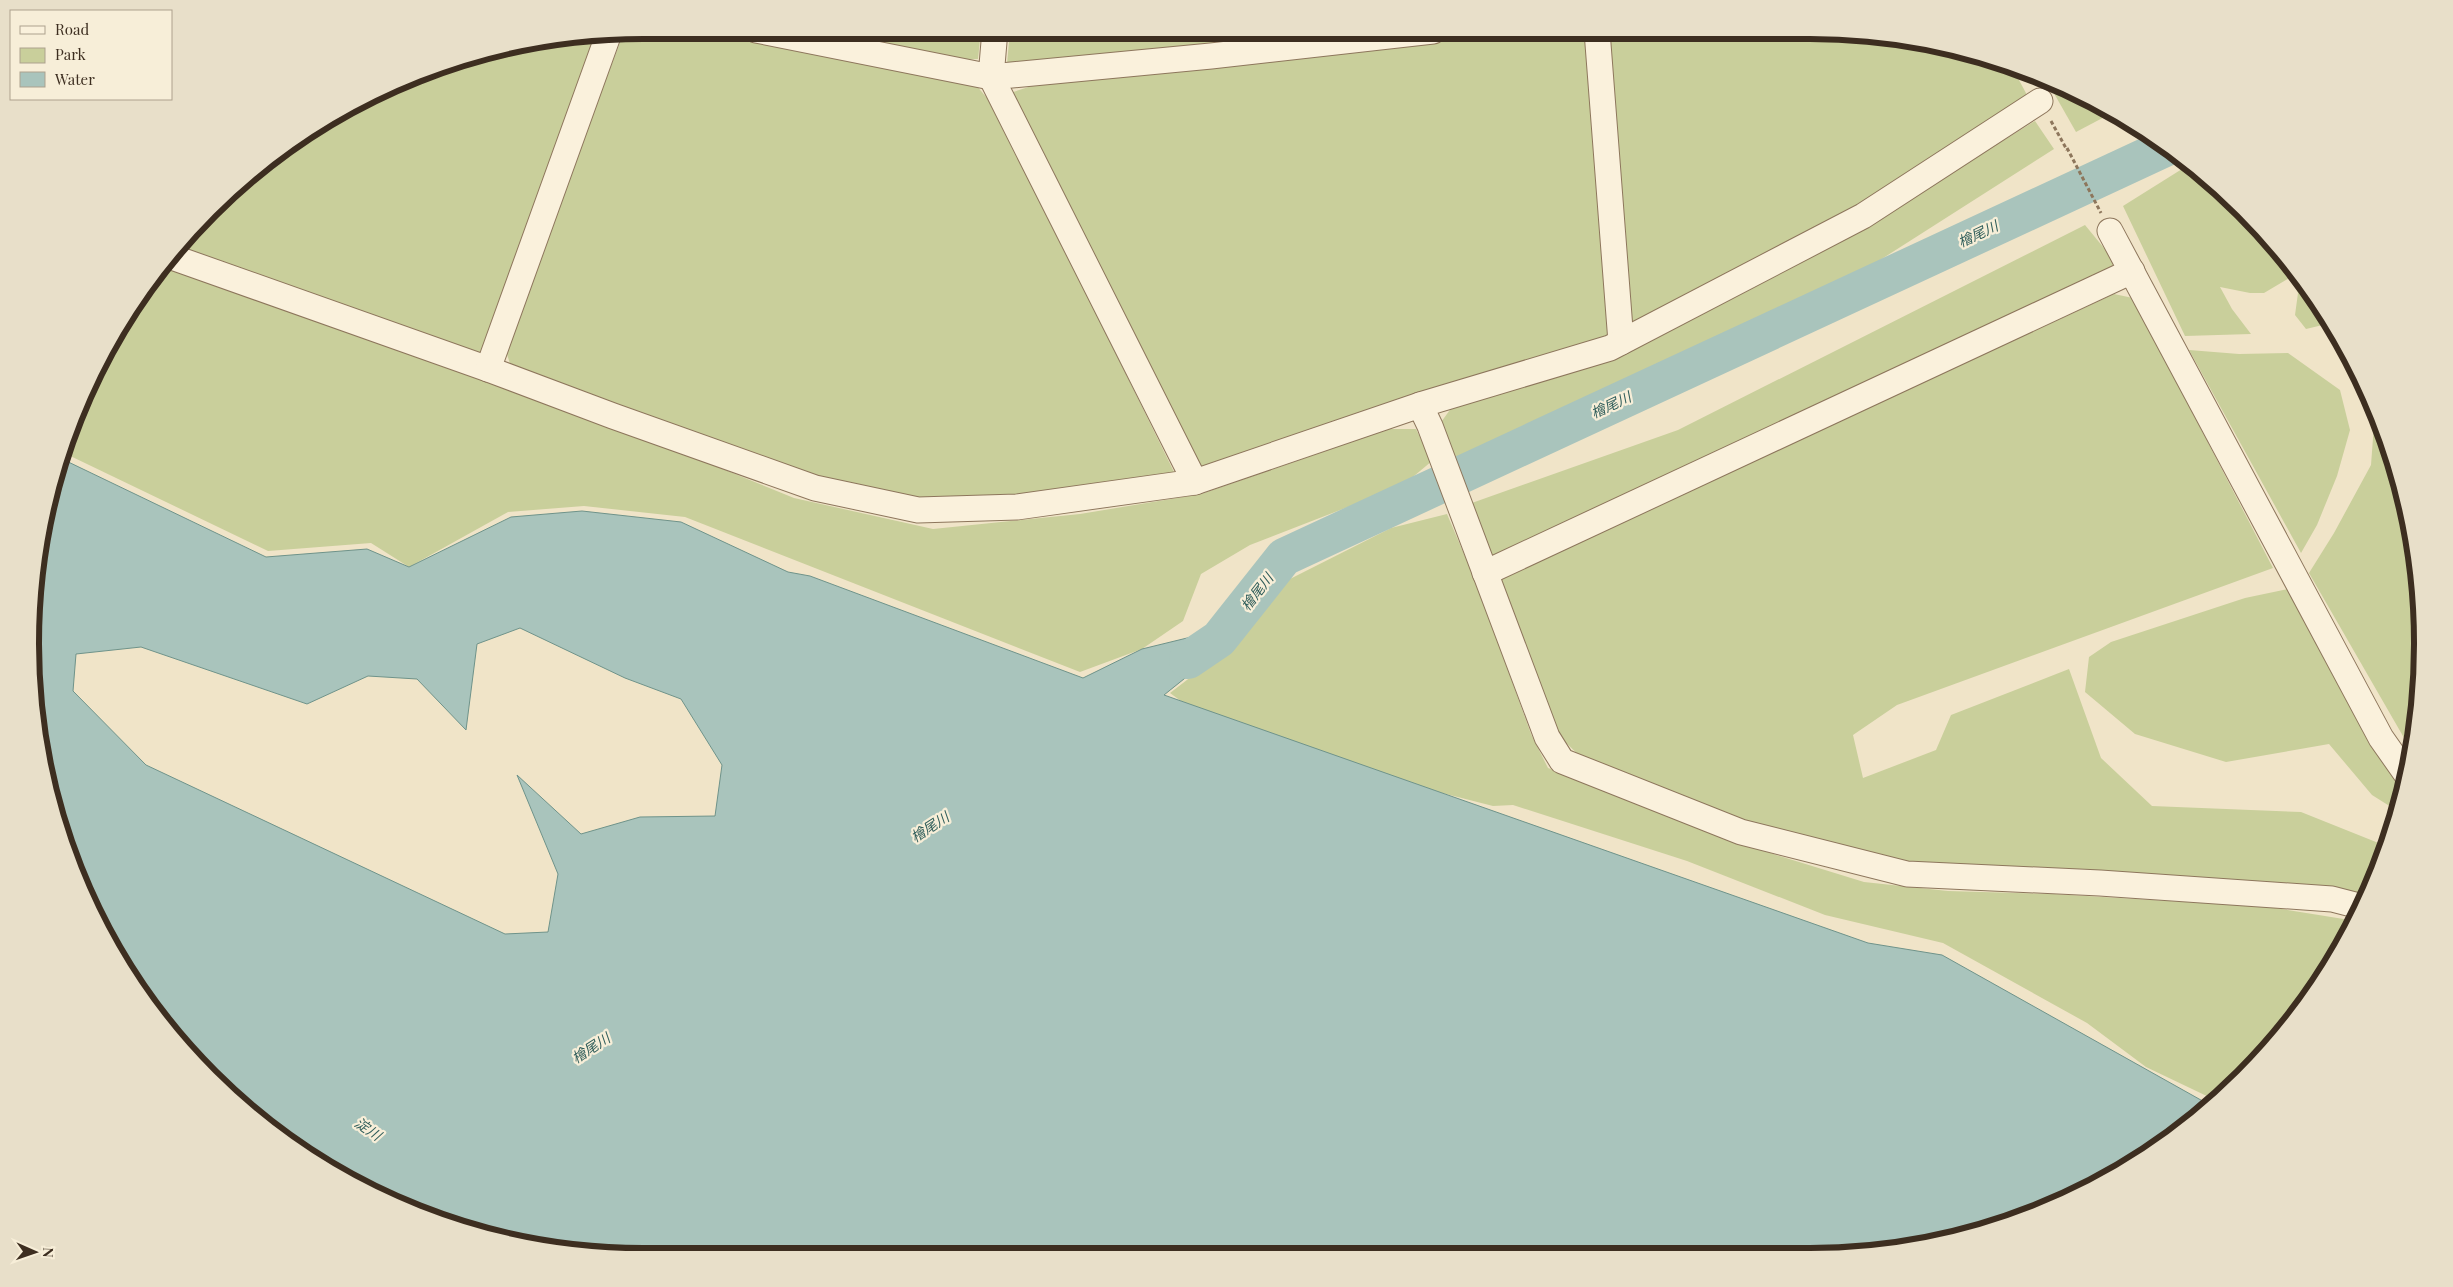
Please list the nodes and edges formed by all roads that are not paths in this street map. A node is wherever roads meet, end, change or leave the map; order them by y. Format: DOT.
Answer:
graph roads {
  1 [pos="801,39"];
  2 [pos="994,39"];
  3 [pos="1362,39"];
  4 [pos="1598,39"];
  5 [pos="606,40"];
  6 [pos="991,77"];
  7 [pos="2040,101"];
  8 [pos="2110,231"];
  9 [pos="177,259"];
  10 [pos="2132,271"];
  11 [pos="1621,342"];
  12 [pos="488,368"];
  13 [pos="1425,416"];
  14 [pos="1195,482"];
  15 [pos="1485,573"];
  16 [pos="2402,767"];
  17 [pos="2355,905"];
  1 -- 6 [label="street"];
  2 -- 6 [label="street"];
  3 -- 6 [label="street"];
  4 -- 11 [label="street"];
  5 -- 12 [label="street"];
  6 -- 14 [label="street"];
  7 -- 11 [label="street"];
  8 -- 10 [label="street"];
  9 -- 12 [label="street"];
  10 -- 15 [label="street"];
  10 -- 16 [label="street"];
  11 -- 13 [label="street"];
  12 -- 14 [label="street"];
  13 -- 14 [label="street"];
  13 -- 15 [label="street"];
  15 -- 17 [label="street"];
}
